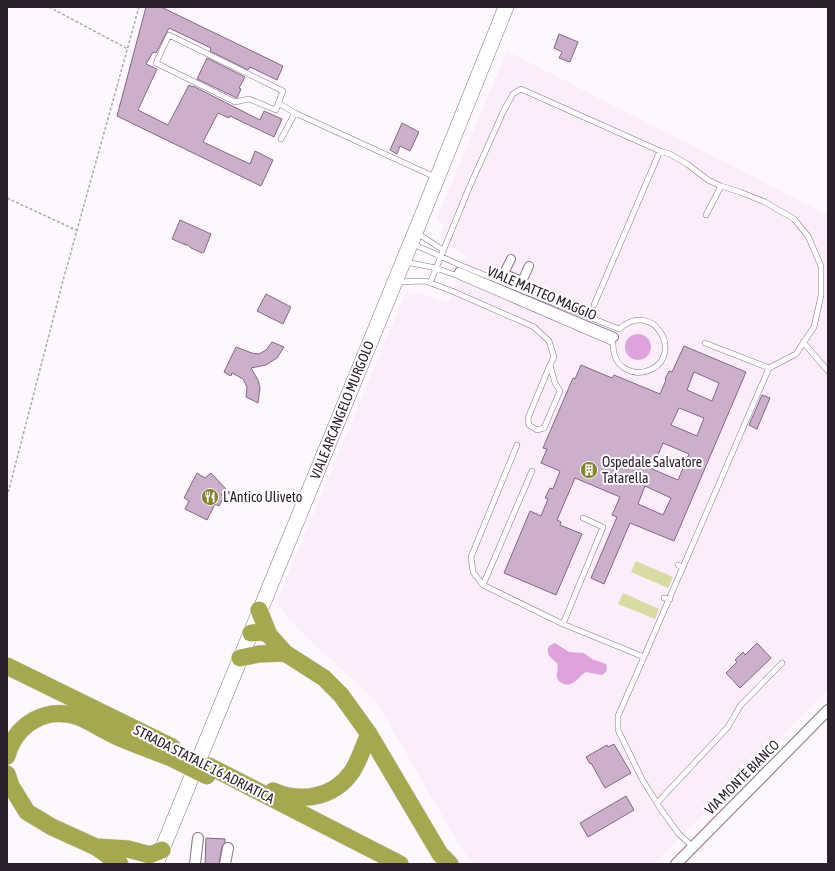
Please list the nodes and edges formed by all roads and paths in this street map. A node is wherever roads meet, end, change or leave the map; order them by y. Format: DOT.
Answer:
graph roads {
  1 [pos="49,7"];
  2 [pos="139,7"];
  3 [pos="506,7"];
  4 [pos="128,49"];
  5 [pos="278,103"];
  6 [pos="295,113"];
  7 [pos="281,139"];
  8 [pos="660,151"];
  9 [pos="436,178"];
  10 [pos="721,186"];
  11 [pos="7,198"];
  12 [pos="706,215"];
  13 [pos="78,231"];
  14 [pos="413,237"];
  15 [pos="443,250"];
  16 [pos="440,256"];
  17 [pos="511,259"];
  18 [pos="403,261"];
  19 [pos="529,266"];
  20 [pos="436,268"];
  21 [pos="459,272"];
  22 [pos="394,282"];
  23 [pos="430,283"];
  24 [pos="508,288"];
  25 [pos="594,305"];
  26 [pos="614,337"];
  27 [pos="803,342"];
  28 [pos="705,343"];
  29 [pos="550,365"];
  30 [pos="769,368"];
  31 [pos="828,371"];
  32 [pos="517,445"];
  33 [pos="532,471"];
  34 [pos="7,497"];
  35 [pos="583,518"];
  36 [pos="678,565"];
  37 [pos="683,568"];
  38 [pos="483,585"];
  39 [pos="664,598"];
  40 [pos="670,599"];
  41 [pos="259,610"];
  42 [pos="563,624"];
  43 [pos="251,633"];
  44 [pos="268,635"];
  45 [pos="279,653"];
  46 [pos="644,657"];
  47 [pos="240,658"];
  48 [pos="782,663"];
  49 [pos="7,666"];
  50 [pos="7,674"];
  51 [pos="828,710"];
  52 [pos="369,734"];
  53 [pos="171,752"];
  54 [pos="7,756"];
  55 [pos="212,771"];
  56 [pos="7,774"];
  57 [pos="657,803"];
  58 [pos="198,838"];
  59 [pos="96,847"];
  60 [pos="693,847"];
  61 [pos="228,848"];
  62 [pos="159,857"];
  63 [pos="140,858"];
  64 [pos="116,864"];
  65 [pos="120,864"];
  66 [pos="195,864"];
  67 [pos="225,864"];
  68 [pos="379,864"];
  69 [pos="400,864"];
  70 [pos="450,864"];
  71 [pos="676,864"];
  1 -- 4 [label="path"];
  2 -- 4 [label="path"];
  3 -- 9 [label="main road, VIALE ARCANGELO MURGOLO"];
  4 -- 13 [label="path"];
  5 -- 5 [label="lane"];
  5 -- 6 [label="lane"];
  6 -- 7 [label="lane"];
  6 -- 9 [label="lane"];
  8 -- 10 [label="lane"];
  8 -- 15 [label="lane"];
  8 -- 25 [label="lane"];
  9 -- 14 [label="main road, VIALE ARCANGELO MURGOLO"];
  10 -- 12 [label="lane"];
  10 -- 27 [label="lane"];
  11 -- 13 [label="path"];
  13 -- 34 [label="path"];
  14 -- 15 [label="lane"];
  14 -- 16 [label="lane"];
  14 -- 18 [label="main road, VIALE ARCANGELO MURGOLO"];
  15 -- 16 [label="lane"];
  16 -- 20 [label="lane"];
  16 -- 24 [label="lane"];
  17 -- 19 [label="street"];
  18 -- 20 [label="lane"];
  18 -- 22 [label="main road, VIALE ARCANGELO MURGOLO"];
  20 -- 23 [label="lane"];
  20 -- 24 [label="lane"];
  21 -- 24 [label="street, VIALE MATTEO MAGGIO"];
  22 -- 23 [label="lane"];
  22 -- 41 [label="main road, VIALE ARCANGELO MURGOLO"];
  23 -- 29 [label="lane"];
  24 -- 26 [label="street, VIALE MATTEO MAGGIO"];
  27 -- 30 [label="lane"];
  27 -- 31 [label="lane"];
  28 -- 30 [label="lane"];
  29 -- 29 [label="lane"];
  30 -- 37 [label="lane"];
  32 -- 38 [label="lane"];
  33 -- 38 [label="lane"];
  35 -- 42 [label="lane"];
  36 -- 37 [label="lane"];
  37 -- 40 [label="lane"];
  38 -- 42 [label="lane"];
  39 -- 40 [label="lane"];
  40 -- 46 [label="lane"];
  41 -- 43 [label="main road, VIALE ARCANGELO MURGOLO"];
  41 -- 44 [label="highway"];
  42 -- 46 [label="lane"];
  43 -- 44 [label="highway"];
  43 -- 45 [label="highway"];
  43 -- 47 [label="main road, VIALE ARCANGELO MURGOLO"];
  44 -- 45 [label="highway"];
  45 -- 47 [label="highway"];
  45 -- 52 [label="highway"];
  46 -- 57 [label="lane"];
  47 -- 62 [label="main road, VIALE ARCANGELO MURGOLO"];
  48 -- 57 [label="lane"];
  49 -- 53 [label="highway, STRADA STATALE 16 ADRIATICA"];
  50 -- 53 [label="highway, STRADA STATALE 16 ADRIATICA"];
  51 -- 60 [label="street, VIA MONTE BIANCO"];
  52 -- 55 [label="highway"];
  52 -- 70 [label="highway"];
  53 -- 54 [label="highway"];
  53 -- 55 [label="highway, STRADA STATALE 16 ADRIATICA, bridge"];
  55 -- 68 [label="highway, STRADA STATALE 16 ADRIATICA"];
  55 -- 69 [label="highway, STRADA STATALE 16 ADRIATICA"];
  56 -- 59 [label="highway"];
  57 -- 60 [label="lane"];
  58 -- 66 [label="street"];
  59 -- 63 [label="highway"];
  59 -- 64 [label="highway"];
  59 -- 65 [label="highway"];
  60 -- 71 [label="street, VIA MONTE BIANCO"];
  61 -- 67 [label="street"];
  62 -- 63 [label="highway"];
}
